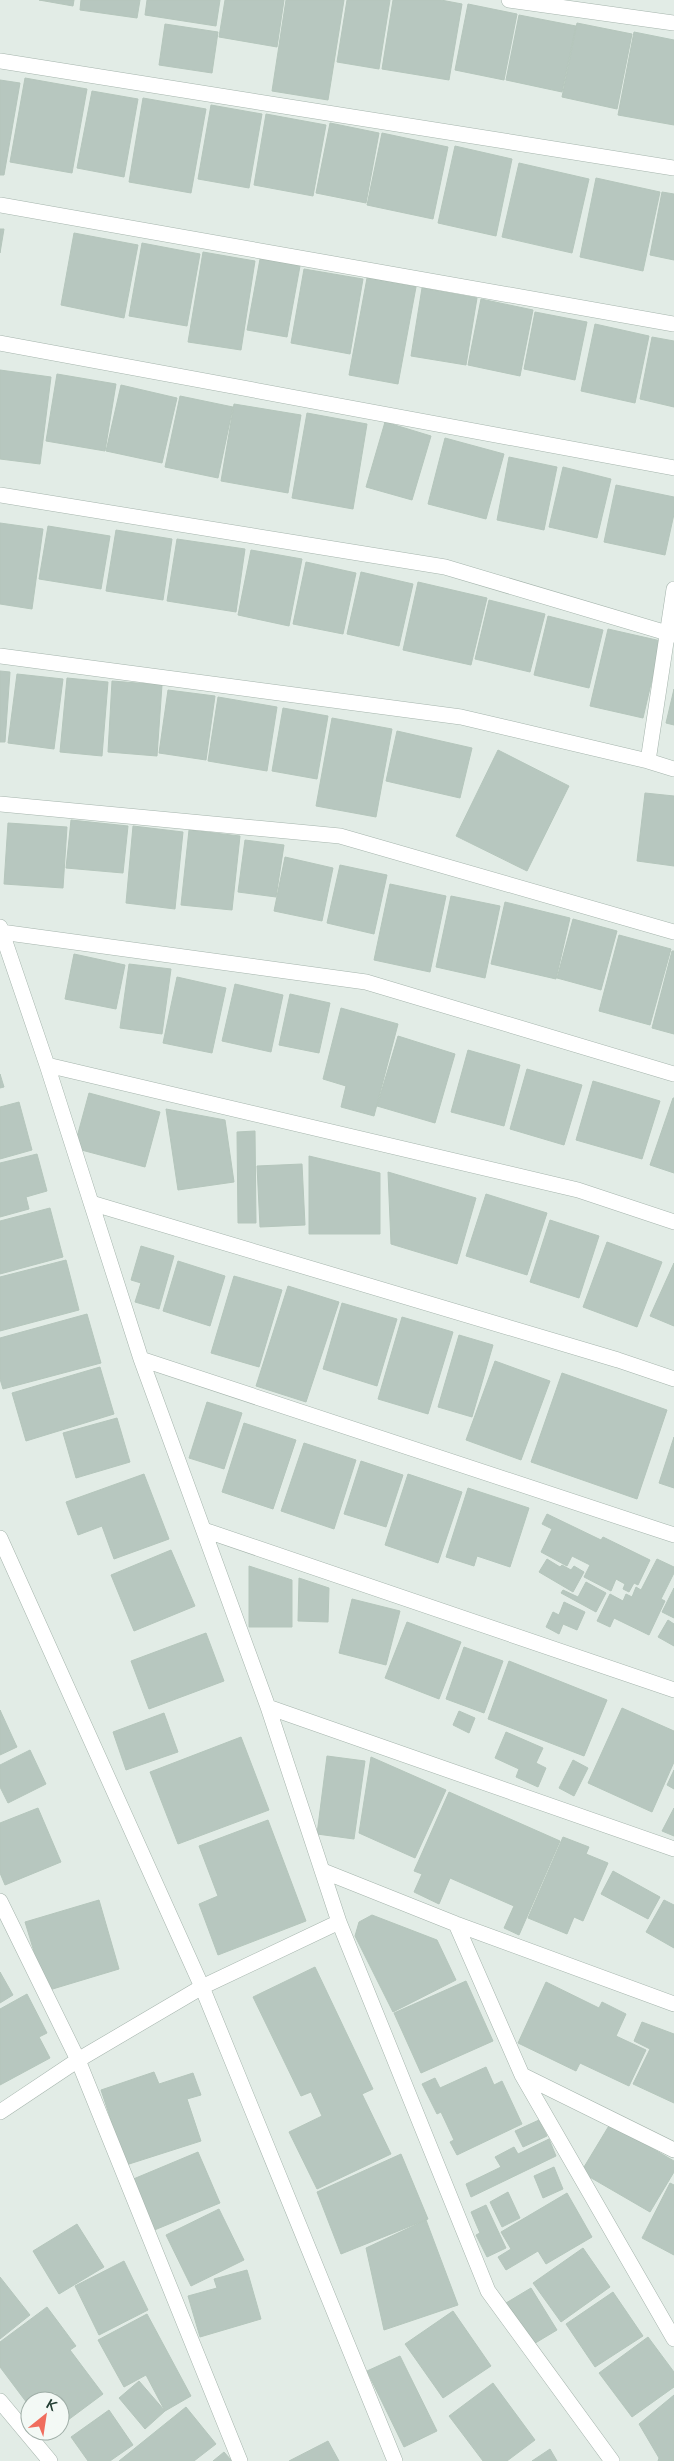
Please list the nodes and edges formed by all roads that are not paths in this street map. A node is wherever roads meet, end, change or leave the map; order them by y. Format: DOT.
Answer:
graph roads {
  1 [pos="509,0"];
  2 [pos="674,23"];
  3 [pos="0,61"];
  4 [pos="674,168"];
  5 [pos="0,205"];
  6 [pos="674,324"];
  7 [pos="0,343"];
  8 [pos="674,468"];
  9 [pos="0,495"];
  10 [pos="674,589"];
  11 [pos="671,635"];
  12 [pos="0,656"];
  13 [pos="648,760"];
  14 [pos="674,769"];
  15 [pos="0,804"];
  16 [pos="1,929"];
  17 [pos="674,932"];
  18 [pos="47,1065"];
  19 [pos="674,1074"];
  20 [pos="91,1203"];
  21 [pos="674,1222"];
  22 [pos="141,1359"];
  23 [pos="674,1379"];
  24 [pos="204,1530"];
  25 [pos="674,1535"];
  26 [pos="0,1538"];
  27 [pos="674,1690"];
  28 [pos="268,1707"];
  29 [pos="674,1849"];
  30 [pos="322,1871"];
  31 [pos="0,1901"];
  32 [pos="339,1922"];
  33 [pos="456,1924"];
  34 [pos="202,1988"];
  35 [pos="674,2004"];
  36 [pos="78,2060"];
  37 [pos="522,2074"];
  38 [pos="0,2112"];
  39 [pos="674,2150"];
  40 [pos="674,2339"];
  41 [pos="0,2401"];
  42 [pos="50,2461"];
  43 [pos="240,2461"];
  44 [pos="395,2461"];
  45 [pos="612,2461"];
  1 -- 2 [label="street"];
  3 -- 4 [label="street"];
  5 -- 6 [label="street"];
  7 -- 8 [label="street"];
  9 -- 11 [label="street"];
  10 -- 11 [label="street"];
  11 -- 13 [label="street"];
  12 -- 13 [label="street"];
  13 -- 14 [label="street"];
  15 -- 17 [label="street"];
  16 -- 18 [label="street"];
  16 -- 19 [label="street"];
  18 -- 20 [label="street"];
  18 -- 21 [label="street"];
  20 -- 22 [label="street"];
  20 -- 23 [label="street"];
  22 -- 24 [label="street"];
  22 -- 25 [label="street"];
  24 -- 27 [label="street"];
  24 -- 28 [label="street"];
  26 -- 34 [label="street"];
  28 -- 29 [label="street"];
  28 -- 30 [label="street"];
  30 -- 32 [label="street"];
  30 -- 33 [label="street"];
  31 -- 36 [label="street"];
  32 -- 34 [label="street"];
  32 -- 45 [label="street"];
  33 -- 35 [label="street"];
  33 -- 37 [label="street"];
  34 -- 36 [label="street"];
  34 -- 44 [label="street"];
  36 -- 38 [label="street"];
  36 -- 43 [label="street"];
  37 -- 39 [label="street"];
  37 -- 40 [label="street"];
  41 -- 42 [label="street"];
}
